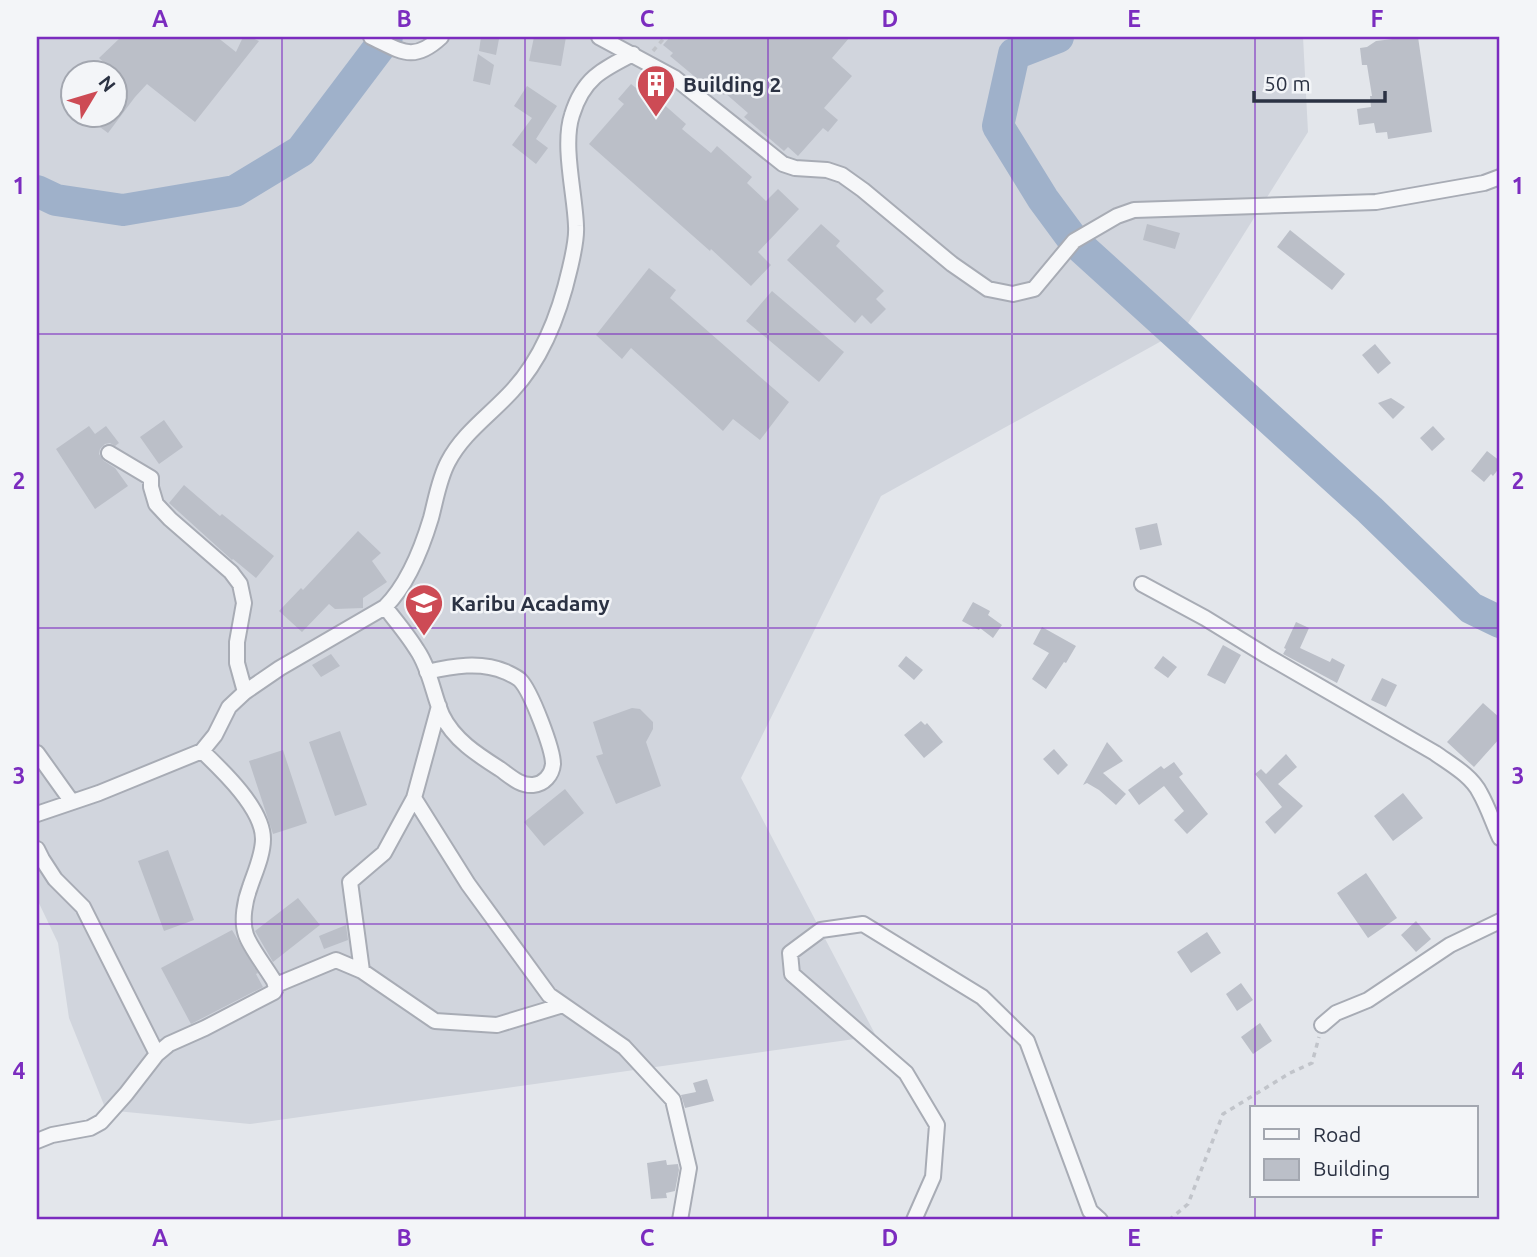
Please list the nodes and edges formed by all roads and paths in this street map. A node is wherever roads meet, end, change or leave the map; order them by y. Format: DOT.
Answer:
graph roads {
  1 [pos="371,37"];
  2 [pos="441,37"];
  3 [pos="599,37"];
  4 [pos="633,54"];
  5 [pos="1500,177"];
  6 [pos="109,453"];
  7 [pos="1142,584"];
  8 [pos="386,607"];
  9 [pos="427,672"];
  10 [pos="245,692"];
  11 [pos="439,706"];
  12 [pos="202,751"];
  13 [pos="37,753"];
  14 [pos="415,798"];
  15 [pos="72,802"];
  16 [pos="37,814"];
  17 [pos="1500,838"];
  18 [pos="37,849"];
  19 [pos="1500,921"];
  20 [pos="362,971"];
  21 [pos="276,985"];
  22 [pos="563,1005"];
  23 [pos="1322,1025"];
  24 [pos="157,1054"];
  25 [pos="37,1141"];
  26 [pos="680,1220"];
  27 [pos="914,1220"];
  28 [pos="1100,1220"];
  29 [pos="1169,1220"];
  1 -- 2 [label="street"];
  3 -- 4 [label="street"];
  4 -- 5 [label="street"];
  4 -- 8 [label="street"];
  6 -- 10 [label="street"];
  7 -- 17 [label="street"];
  8 -- 9 [label="street"];
  8 -- 10 [label="street"];
  9 -- 11 [label="street"];
  9 -- 11 [label="street"];
  10 -- 12 [label="street"];
  11 -- 14 [label="street"];
  12 -- 15 [label="street"];
  12 -- 21 [label="street"];
  13 -- 15 [label="street"];
  14 -- 20 [label="street"];
  14 -- 22 [label="street"];
  15 -- 16 [label="street"];
  18 -- 24 [label="street"];
  19 -- 23 [label="street"];
  20 -- 21 [label="street"];
  20 -- 22 [label="street"];
  21 -- 24 [label="street"];
  22 -- 26 [label="street"];
  23 -- 29 [label="path"];
  24 -- 25 [label="street"];
  27 -- 28 [label="street"];
}
